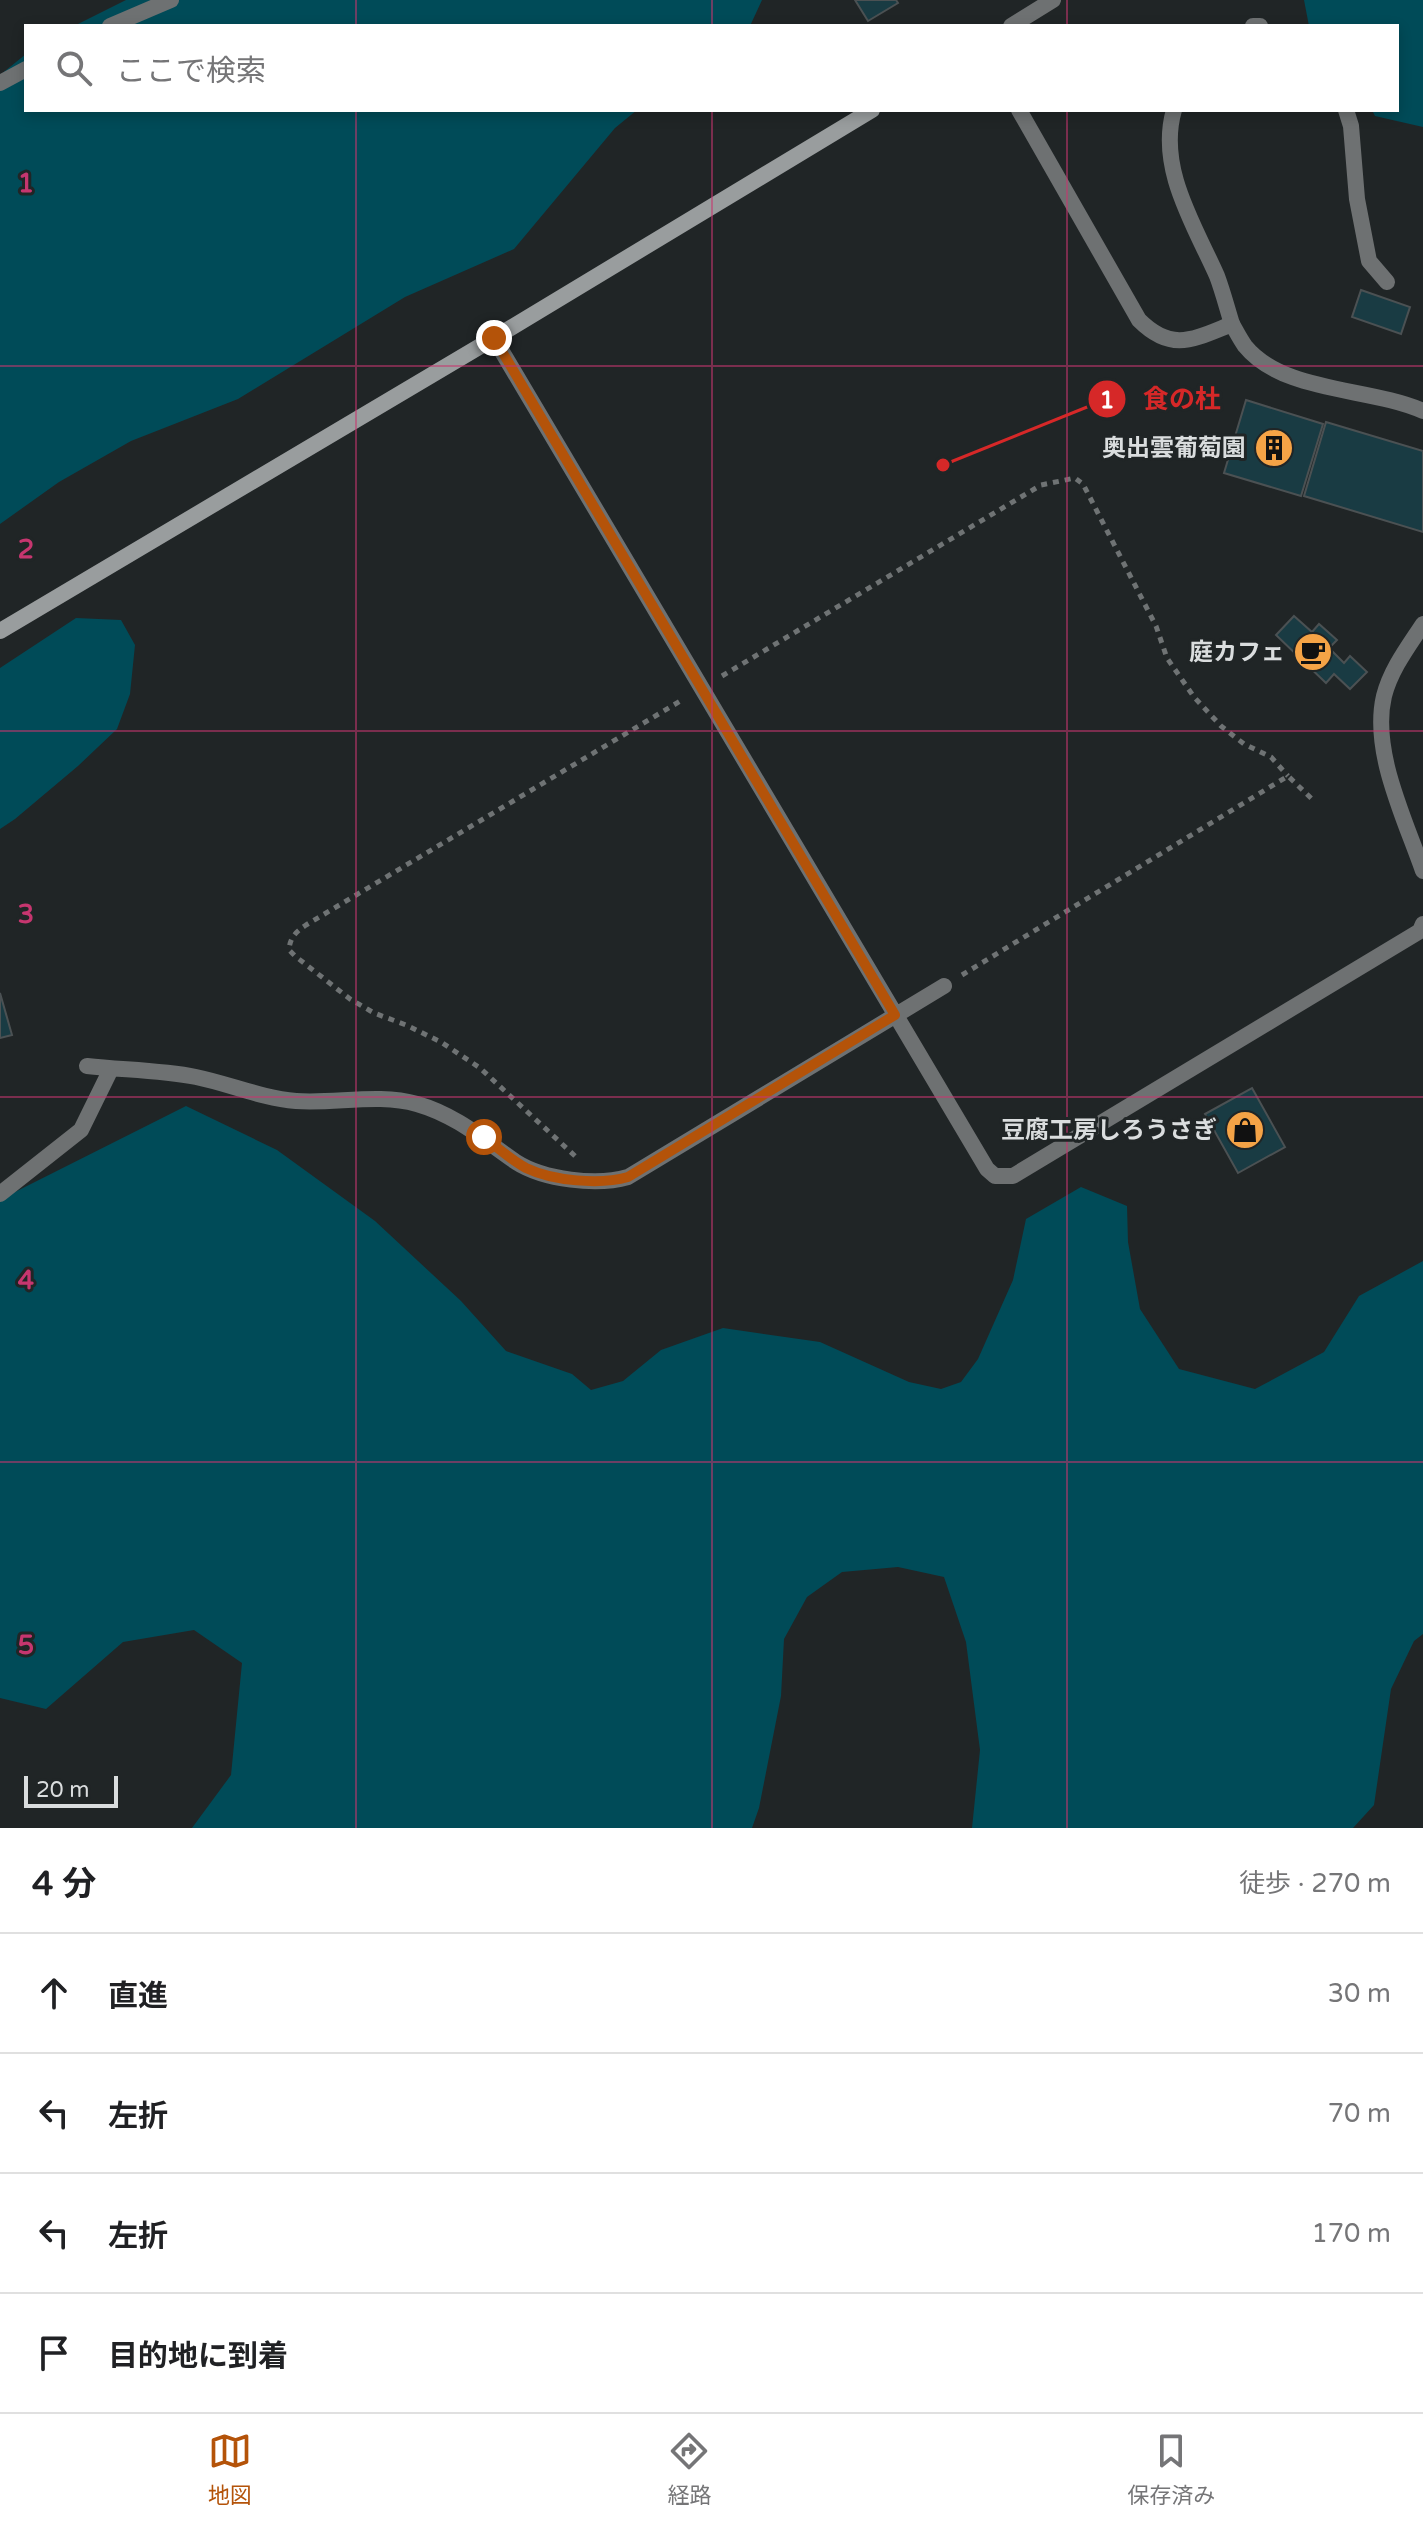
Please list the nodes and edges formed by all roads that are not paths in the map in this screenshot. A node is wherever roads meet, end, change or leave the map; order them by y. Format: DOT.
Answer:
graph roads {
  1 [pos="171,0"];
  2 [pos="1053,0"];
  3 [pos="115,24"];
  4 [pos="1014,24"];
  5 [pos="24,70"];
  6 [pos="0,83"];
  7 [pos="869,112"];
  8 [pos="1020,112"];
  9 [pos="1174,112"];
  10 [pos="1347,112"];
  11 [pos="1387,282"];
  12 [pos="1232,324"];
  13 [pos="494,338"];
  14 [pos="1423,411"];
  15 [pos="1423,624"];
  16 [pos="0,631"];
  17 [pos="1423,871"];
  18 [pos="1423,924"];
  19 [pos="944,986"];
  20 [pos="895,1015"];
  21 [pos="87,1066"];
  22 [pos="111,1069"];
  23 [pos="0,1194"];
  1 -- 3 [label="street"];
  2 -- 4 [label="street"];
  5 -- 6 [label="street"];
  7 -- 13 [label="street"];
  8 -- 12 [label="street"];
  9 -- 12 [label="street"];
  10 -- 11 [label="street"];
  12 -- 14 [label="street"];
  13 -- 16 [label="street"];
  13 -- 20 [label="street"];
  15 -- 17 [label="street"];
  18 -- 20 [label="street"];
  19 -- 20 [label="street"];
  20 -- 22 [label="street"];
  21 -- 22 [label="street"];
  22 -- 23 [label="street"];
}
